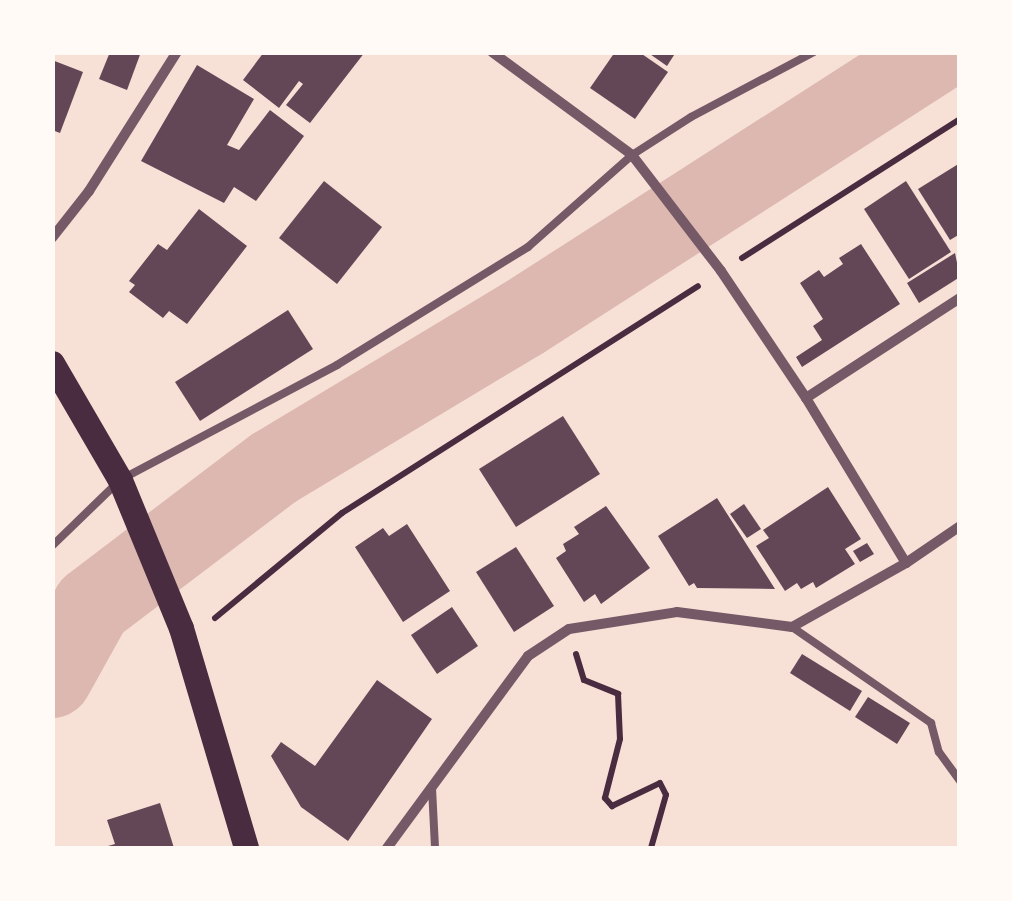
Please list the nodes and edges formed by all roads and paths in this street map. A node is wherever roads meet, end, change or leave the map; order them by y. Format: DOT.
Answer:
graph roads {
  1 [pos="177,52"];
  2 [pos="492,52"];
  3 [pos="814,52"];
  4 [pos="960,119"];
  5 [pos="632,155"];
  6 [pos="52,238"];
  7 [pos="718,267"];
  8 [pos="960,298"];
  9 [pos="52,362"];
  10 [pos="806,398"];
  11 [pos="120,480"];
  12 [pos="960,526"];
  13 [pos="52,546"];
  14 [pos="906,564"];
  15 [pos="792,626"];
  16 [pos="569,629"];
  17 [pos="182,636"];
  18 [pos="960,781"];
  19 [pos="432,788"];
  20 [pos="246,848"];
  21 [pos="387,848"];
  22 [pos="435,848"];
  23 [pos="651,848"];
  1 -- 6 [label="street"];
  2 -- 5 [label="street"];
  3 -- 5 [label="lane"];
  4 -- 7 [label="path"];
  5 -- 7 [label="street"];
  5 -- 11 [label="lane"];
  7 -- 10 [label="street"];
  7 -- 17 [label="path"];
  8 -- 10 [label="street"];
  9 -- 11 [label="main road"];
  10 -- 14 [label="street"];
  11 -- 13 [label="lane"];
  11 -- 17 [label="main road"];
  12 -- 14 [label="street"];
  14 -- 15 [label="street"];
  15 -- 16 [label="street"];
  15 -- 18 [label="lane"];
  16 -- 19 [label="street"];
  16 -- 23 [label="path"];
  17 -- 20 [label="main road"];
  19 -- 21 [label="street"];
  19 -- 22 [label="lane"];
}
